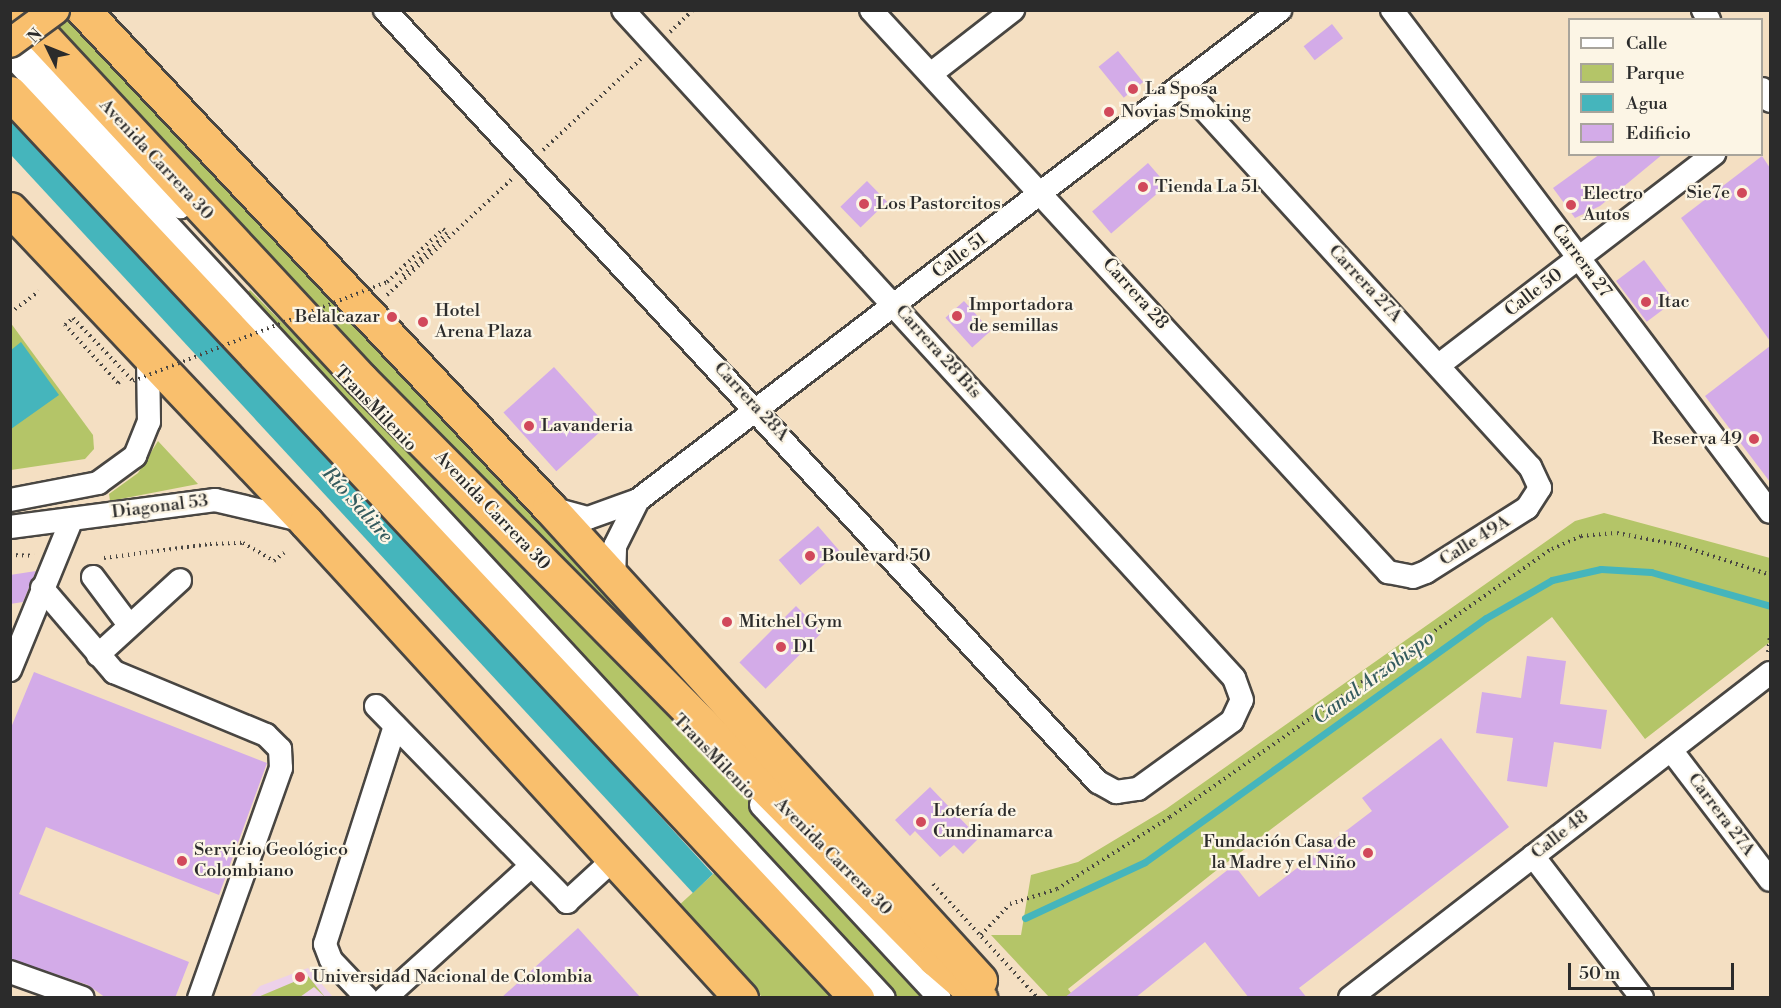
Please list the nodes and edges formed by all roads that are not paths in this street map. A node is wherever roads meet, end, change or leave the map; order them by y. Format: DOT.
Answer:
graph roads {
  1 [pos="18,10"];
  2 [pos="55,10"];
  3 [pos="83,10"];
  4 [pos="385,10"];
  5 [pos="623,10"];
  6 [pos="871,10"];
  7 [pos="1013,10"];
  8 [pos="1280,10"];
  9 [pos="1392,10"];
  10 [pos="10,27"];
  11 [pos="10,44"];
  12 [pos="10,54"];
  13 [pos="932,73"];
  14 [pos="1182,86"];
  15 [pos="10,93"];
  16 [pos="1711,156"];
  17 [pos="1042,193"];
  18 [pos="10,209"];
  19 [pos="1578,258"];
  20 [pos="896,304"];
  21 [pos="148,359"];
  22 [pos="1439,365"];
  23 [pos="758,409"];
  24 [pos="1540,488"];
  25 [pos="11,499"];
  26 [pos="638,500"];
  27 [pos="549,507"];
  28 [pos="1770,512"];
  29 [pos="72,519"];
  30 [pos="306,522"];
  31 [pos="10,527"];
  32 [pos="94,568"];
  33 [pos="1399,577"];
  34 [pos="614,578"];
  35 [pos="180,580"];
  36 [pos="42,588"];
  37 [pos="129,625"];
  38 [pos="98,655"];
  39 [pos="10,670"];
  40 [pos="1770,673"];
  41 [pos="376,706"];
  42 [pos="394,726"];
  43 [pos="1671,750"];
  44 [pos="1116,792"];
  45 [pos="1533,856"];
  46 [pos="613,860"];
  47 [pos="530,867"];
  48 [pos="1770,880"];
  49 [pos="10,972"];
  50 [pos="1634,995"];
  51 [pos="83,998"];
  52 [pos="199,998"];
  53 [pos="367,998"];
  54 [pos="385,998"];
  55 [pos="741,998"];
  56 [pos="857,998"];
  57 [pos="884,998"];
  58 [pos="940,998"];
  59 [pos="980,998"];
  60 [pos="994,998"];
  61 [pos="1350,998"];
  1 -- 59 [label="highway, Avenida Carrera 30"];
  2 -- 11 [label="main road, bridge"];
  3 -- 27 [label="highway, Avenida Carrera 30"];
  4 -- 23 [label="street, Carrera 28A"];
  5 -- 20 [label="street, Carrera 28 Bis"];
  6 -- 13 [label="street, Carrera 28"];
  7 -- 13 [label="street"];
  8 -- 14 [label="street, Calle 51"];
  9 -- 19 [label="street, Carrera 27"];
  10 -- 58 [label="street, TransMilenio"];
  12 -- 57 [label="street, TransMilenio"];
  13 -- 17 [label="street, Carrera 28"];
  14 -- 17 [label="street, Calle 51"];
  14 -- 22 [label="street, Carrera 27A"];
  15 -- 56 [label="highway"];
  16 -- 19 [label="street, Calle 50"];
  17 -- 20 [label="street, Calle 51"];
  17 -- 33 [label="street, Carrera 28"];
  18 -- 21 [label="highway"];
  19 -- 22 [label="street, Calle 50"];
  19 -- 28 [label="street, Carrera 27"];
  20 -- 23 [label="street, Calle 51"];
  20 -- 44 [label="street, Carrera 28 Bis"];
  21 -- 25 [label="street, Diagonal 53"];
  21 -- 30 [label="highway"];
  22 -- 24 [label="street, Carrera 27A"];
  23 -- 26 [label="street, Calle 51"];
  23 -- 44 [label="street, Carrera 28A"];
  24 -- 33 [label="street, Calle 49A"];
  26 -- 27 [label="street, Calle 51"];
  26 -- 34 [label="street, Calle 51"];
  27 -- 34 [label="highway, Avenida Carrera 30"];
  29 -- 30 [label="street, Diagonal 53"];
  29 -- 31 [label="street, Diagonal 53"];
  29 -- 36 [label="street"];
  30 -- 46 [label="highway"];
  32 -- 37 [label="street"];
  34 -- 60 [label="highway, Avenida Carrera 30"];
  35 -- 37 [label="street"];
  36 -- 38 [label="street"];
  36 -- 39 [label="street"];
  37 -- 38 [label="street"];
  38 -- 52 [label="street"];
  40 -- 43 [label="street, Calle 48"];
  41 -- 42 [label="street"];
  42 -- 47 [label="street"];
  42 -- 53 [label="street"];
  43 -- 45 [label="street, Calle 48"];
  43 -- 48 [label="street, Carrera 27A"];
  45 -- 50 [label="street"];
  45 -- 61 [label="street, Calle 48"];
  46 -- 47 [label="street"];
  46 -- 55 [label="highway"];
  47 -- 54 [label="street"];
  49 -- 51 [label="street"];
}
